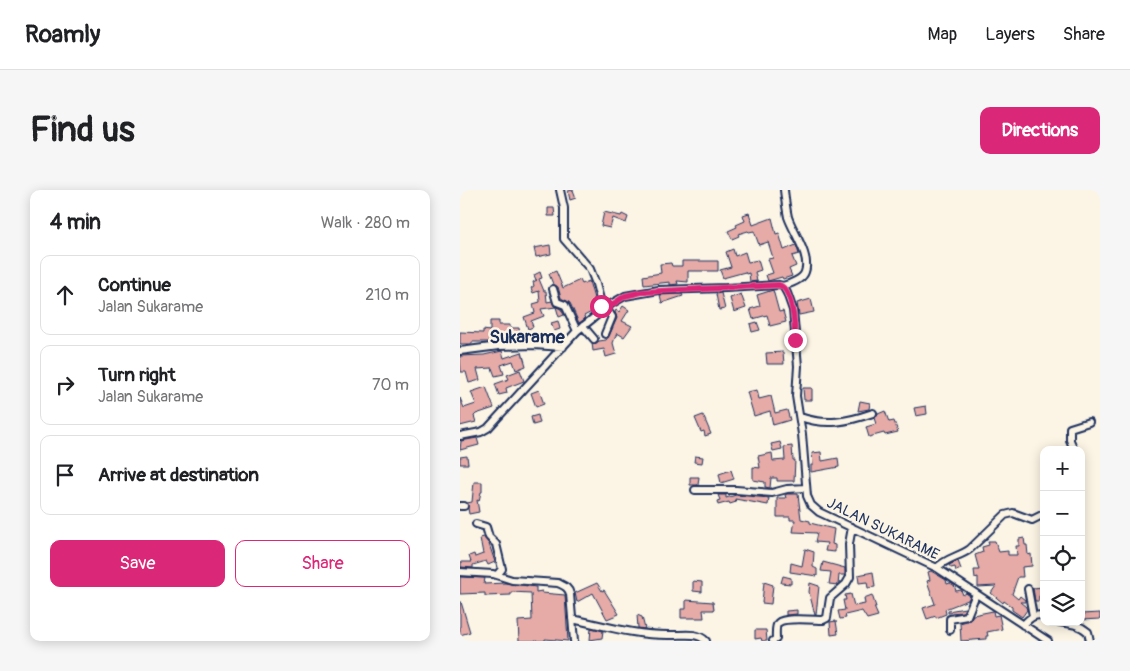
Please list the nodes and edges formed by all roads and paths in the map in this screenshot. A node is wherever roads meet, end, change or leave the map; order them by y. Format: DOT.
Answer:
graph roads {
  1 [pos="560,190"];
  2 [pos="784,190"];
  3 [pos="783,286"];
  4 [pos="553,289"];
  5 [pos="604,309"];
  6 [pos="583,326"];
  7 [pos="577,331"];
  8 [pos="605,334"];
  9 [pos="594,339"];
  10 [pos="562,347"];
  11 [pos="460,351"];
  12 [pos="873,413"];
  13 [pos="800,417"];
  14 [pos="1090,422"];
  15 [pos="460,436"];
  16 [pos="1072,446"];
  17 [pos="806,488"];
  18 [pos="695,490"];
  19 [pos="1040,516"];
  20 [pos="476,524"];
  21 [pos="852,527"];
  22 [pos="937,568"];
  23 [pos="460,572"];
  24 [pos="497,575"];
  25 [pos="1028,589"];
  26 [pos="976,594"];
  27 [pos="1040,615"];
  28 [pos="1033,616"];
  29 [pos="572,619"];
  30 [pos="1023,625"];
  31 [pos="1079,626"];
  32 [pos="950,630"];
  33 [pos="628,632"];
  34 [pos="574,641"];
  35 [pos="627,641"];
  36 [pos="706,641"];
  37 [pos="773,641"];
  38 [pos="1048,641"];
  39 [pos="1090,641"];
  1 -- 5 [label="street"];
  2 -- 3 [label="street"];
  3 -- 5 [label="street"];
  3 -- 13 [label="street, JALAN SUKARAME"];
  4 -- 7 [label="street"];
  5 -- 6 [label="street"];
  5 -- 8 [label="street"];
  6 -- 7 [label="street"];
  6 -- 9 [label="street"];
  7 -- 10 [label="street"];
  10 -- 11 [label="street"];
  10 -- 15 [label="street"];
  12 -- 13 [label="street"];
  13 -- 17 [label="street, JALAN SUKARAME"];
  14 -- 16 [label="street"];
  17 -- 18 [label="street"];
  17 -- 21 [label="street, JALAN SUKARAME"];
  19 -- 22 [label="street"];
  20 -- 24 [label="street"];
  21 -- 22 [label="street, JALAN SUKARAME"];
  21 -- 37 [label="street"];
  22 -- 26 [label="street, JALAN SUKARAME"];
  23 -- 24 [label="street"];
  24 -- 29 [label="street"];
  25 -- 28 [label="street"];
  26 -- 30 [label="street, JALAN SUKARAME"];
  26 -- 32 [label="street"];
  27 -- 28 [label="street"];
  28 -- 30 [label="street"];
  29 -- 33 [label="street"];
  29 -- 34 [label="street"];
  30 -- 38 [label="street, JALAN SUKARAME"];
  31 -- 39 [label="street"];
  33 -- 35 [label="street"];
  33 -- 36 [label="street"];
}
